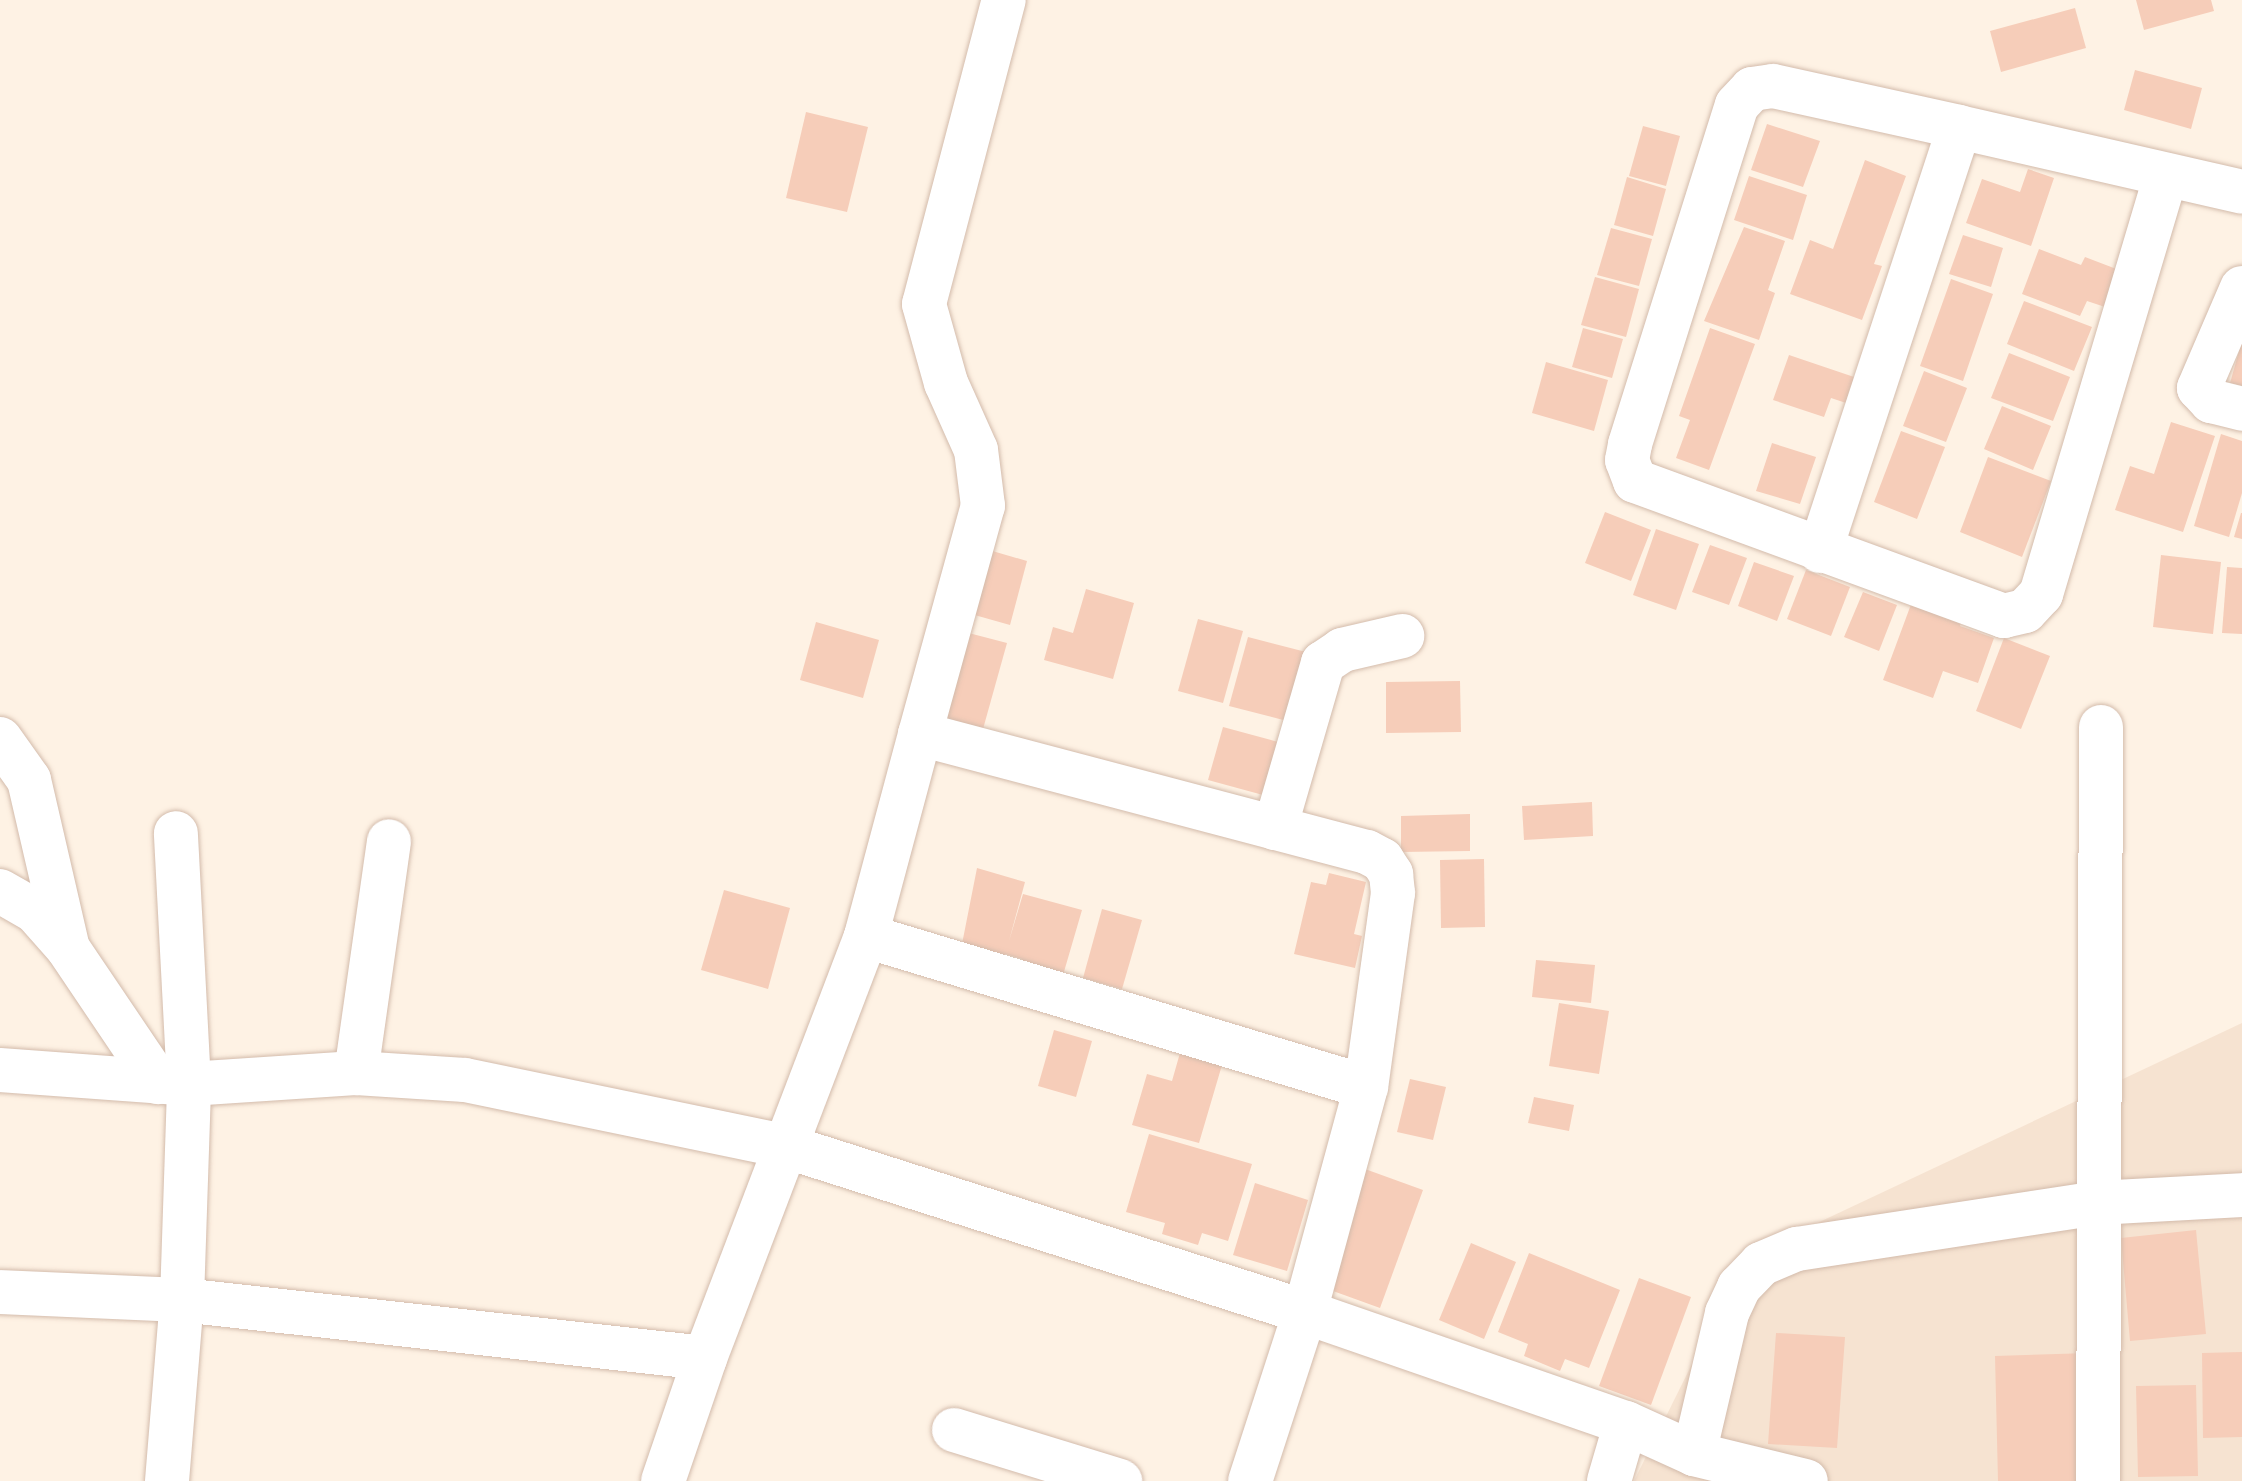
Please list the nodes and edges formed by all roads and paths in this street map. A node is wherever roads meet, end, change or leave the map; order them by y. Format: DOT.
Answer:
graph roads {
  1 [pos="1004,0"];
  2 [pos="1959,127"];
  3 [pos="2166,175"];
  4 [pos="2242,192"];
  5 [pos="2242,288"];
  6 [pos="2242,409"];
  7 [pos="1820,551"];
  8 [pos="1402,636"];
  9 [pos="2101,727"];
  10 [pos="920,734"];
  11 [pos="0,739"];
  12 [pos="1275,828"];
  13 [pos="176,833"];
  14 [pos="389,841"];
  15 [pos="0,891"];
  16 [pos="866,936"];
  17 [pos="67,947"];
  18 [pos="0,1070"];
  19 [pos="356,1073"];
  20 [pos="174,1083"];
  21 [pos="1366,1087"];
  22 [pos="785,1146"];
  23 [pos="2242,1195"];
  24 [pos="2096,1203"];
  25 [pos="0,1292"];
  26 [pos="182,1300"];
  27 [pos="1305,1312"];
  28 [pos="705,1358"];
  29 [pos="1626,1423"];
  30 [pos="954,1430"];
  31 [pos="1694,1454"];
  32 [pos="167,1481"];
  33 [pos="663,1481"];
  34 [pos="1120,1481"];
  35 [pos="1250,1481"];
  36 [pos="1609,1481"];
  37 [pos="1806,1481"];
  38 [pos="2098,1481"];
  1 -- 10 [label="street"];
  2 -- 3 [label="street"];
  2 -- 7 [label="street"];
  2 -- 7 [label="street"];
  3 -- 4 [label="street"];
  3 -- 7 [label="street"];
  5 -- 6 [label="street"];
  8 -- 12 [label="street"];
  9 -- 24 [label="street"];
  10 -- 12 [label="street"];
  10 -- 16 [label="street"];
  11 -- 17 [label="street"];
  12 -- 21 [label="street"];
  13 -- 20 [label="street"];
  14 -- 19 [label="street"];
  15 -- 17 [label="street"];
  16 -- 21 [label="street"];
  16 -- 22 [label="street"];
  17 -- 20 [label="street"];
  18 -- 20 [label="street"];
  19 -- 20 [label="street"];
  19 -- 22 [label="street"];
  20 -- 26 [label="street"];
  21 -- 27 [label="street"];
  22 -- 27 [label="street"];
  22 -- 28 [label="street"];
  23 -- 24 [label="street"];
  24 -- 31 [label="street"];
  24 -- 38 [label="street"];
  25 -- 26 [label="street"];
  26 -- 28 [label="street"];
  26 -- 32 [label="street"];
  27 -- 29 [label="street"];
  27 -- 35 [label="street"];
  28 -- 33 [label="street"];
  29 -- 31 [label="street"];
  29 -- 36 [label="street"];
  30 -- 34 [label="street"];
  31 -- 37 [label="street"];
}
